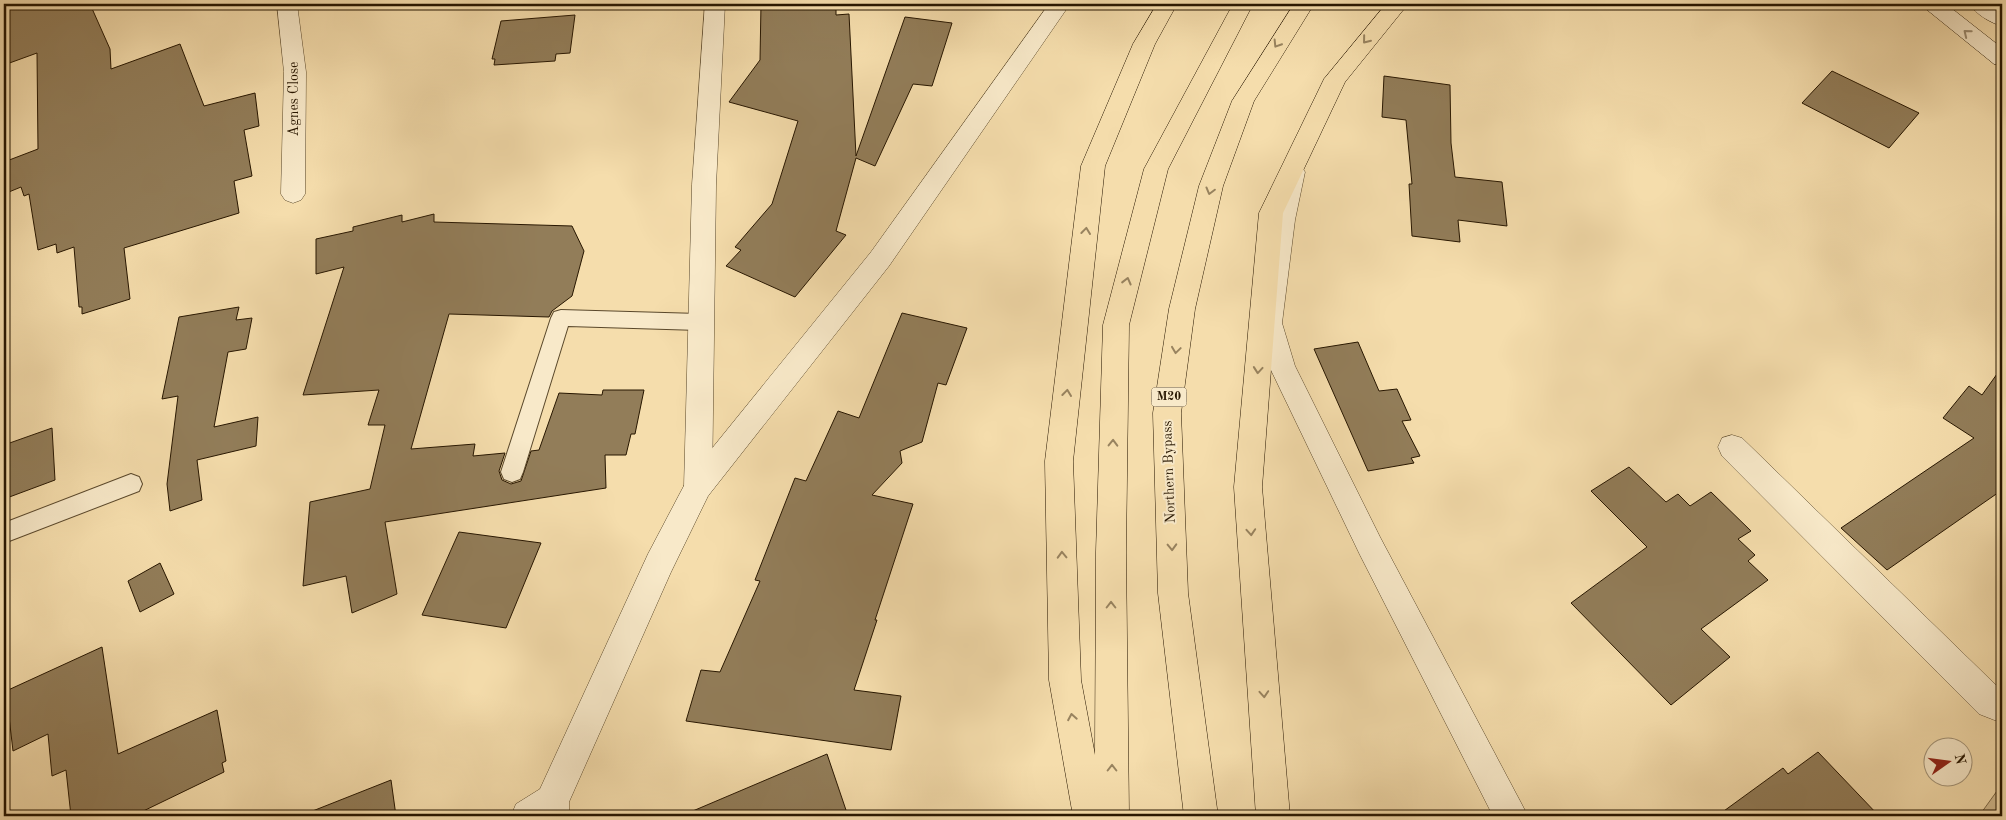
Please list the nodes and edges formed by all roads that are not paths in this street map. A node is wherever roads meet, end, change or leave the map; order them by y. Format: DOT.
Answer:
graph roads {
  1 [pos="287,4"];
  2 [pos="715,4"];
  3 [pos="1060,4"];
  4 [pos="1167,4"];
  5 [pos="1243,4"];
  6 [pos="1304,4"];
  7 [pos="1398,4"];
  8 [pos="1932,4"];
  9 [pos="1980,4"];
  10 [pos="2002,19"];
  11 [pos="2002,59"];
  12 [pos="1296,158"];
  13 [pos="293,194"];
  14 [pos="699,322"];
  15 [pos="1732,447"];
  16 [pos="512,472"];
  17 [pos="131,484"];
  18 [pos="698,487"];
  19 [pos="4,533"];
  20 [pos="2002,707"];
  21 [pos="544,811"];
  22 [pos="1090,816"];
  23 [pos="1112,816"];
  24 [pos="1201,816"];
  25 [pos="1273,816"];
  26 [pos="1511,816"];
  1 -- 13 [label="street, Agnes Close"];
  2 -- 14 [label="street"];
  3 -- 18 [label="street"];
  22 -- 4 [label="highway, one-way"];
  23 -- 5 [label="highway, one-way"];
  6 -- 24 [label="highway, Northern Bypass / M20, one-way"];
  7 -- 12 [label="highway, one-way"];
  11 -- 8 [label="street, one-way"];
  9 -- 10 [label="street"];
  12 -- 25 [label="highway, one-way"];
  12 -- 26 [label="street"];
  14 -- 16 [label="lane"];
  14 -- 18 [label="street"];
  15 -- 20 [label="street"];
  17 -- 19 [label="lane"];
  18 -- 21 [label="street"];
}
